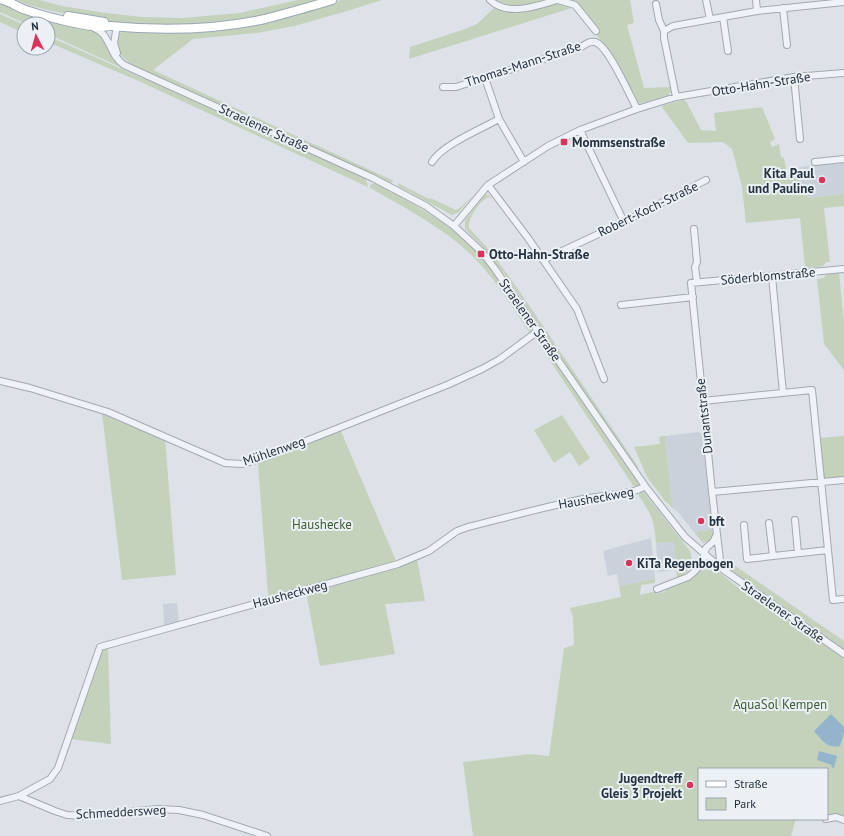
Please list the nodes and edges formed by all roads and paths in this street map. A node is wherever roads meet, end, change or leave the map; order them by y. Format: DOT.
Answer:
graph roads {
  1 [pos="3,0"];
  2 [pos="332,0"];
  3 [pos="490,0"];
  4 [pos="558,0"];
  5 [pos="706,0"];
  6 [pos="756,0"];
  7 [pos="844,2"];
  8 [pos="806,3"];
  9 [pos="14,4"];
  10 [pos="656,4"];
  11 [pos="782,8"];
  12 [pos="757,11"];
  13 [pos="723,17"];
  14 [pos="710,19"];
  15 [pos="85,25"];
  16 [pos="114,26"];
  17 [pos="596,31"];
  18 [pos="664,31"];
  19 [pos="107,40"];
  20 [pos="787,45"];
  21 [pos="728,52"];
  22 [pos="844,73"];
  23 [pos="151,77"];
  24 [pos="794,77"];
  25 [pos="485,78"];
  26 [pos="443,87"];
  27 [pos="676,97"];
  28 [pos="637,109"];
  29 [pos="499,120"];
  30 [pos="580,130"];
  31 [pos="800,139"];
  32 [pos="844,159"];
  33 [pos="432,162"];
  34 [pos="524,162"];
  35 [pos="815,162"];
  36 [pos="706,180"];
  37 [pos="488,186"];
  38 [pos="624,222"];
  39 [pos="454,226"];
  40 [pos="694,229"];
  41 [pos="543,260"];
  42 [pos="844,269"];
  43 [pos="772,276"];
  44 [pos="694,283"];
  45 [pos="693,298"];
  46 [pos="621,305"];
  47 [pos="538,331"];
  48 [pos="604,379"];
  49 [pos="0,381"];
  50 [pos="783,393"];
  51 [pos="703,401"];
  52 [pos="844,480"];
  53 [pos="821,482"];
  54 [pos="645,486"];
  55 [pos="712,492"];
  56 [pos="794,520"];
  57 [pos="769,522"];
  58 [pos="744,525"];
  59 [pos="717,534"];
  60 [pos="828,550"];
  61 [pos="798,553"];
  62 [pos="705,555"];
  63 [pos="773,556"];
  64 [pos="721,568"];
  65 [pos="657,588"];
  66 [pos="844,599"];
  67 [pos="844,654"];
  68 [pos="19,796"];
  69 [pos="0,801"];
  70 [pos="828,819"];
  71 [pos="844,820"];
  72 [pos="267,836"];
  1 -- 9 [label="main road, Straelener Straße"];
  2 -- 16 [label="main road"];
  3 -- 4 [label="street"];
  4 -- 17 [label="street"];
  5 -- 14 [label="street"];
  6 -- 12 [label="street"];
  7 -- 8 [label="street"];
  8 -- 11 [label="street"];
  9 -- 15 [label="main road, Straelener Straße"];
  9 -- 16 [label="main road, Straelener Straße"];
  10 -- 18 [label="street"];
  11 -- 12 [label="street"];
  11 -- 20 [label="street"];
  12 -- 13 [label="street"];
  13 -- 14 [label="street"];
  13 -- 21 [label="street"];
  14 -- 18 [label="street"];
  15 -- 16 [label="main road, Straelener Straße"];
  15 -- 19 [label="street, Straelener Straße"];
  16 -- 19 [label="street"];
  16 -- 23 [label="street, Straelener Straße"];
  18 -- 27 [label="street"];
  19 -- 23 [label="street, Straelener Straße"];
  22 -- 24 [label="street, Otto-Hahn-Straße"];
  23 -- 39 [label="street, Straelener Straße"];
  24 -- 27 [label="street, Otto-Hahn-Straße"];
  24 -- 31 [label="street"];
  25 -- 26 [label="street, Thomas-Mann-Straße"];
  25 -- 28 [label="street, Thomas-Mann-Straße"];
  25 -- 29 [label="street"];
  27 -- 28 [label="street, Otto-Hahn-Straße"];
  28 -- 30 [label="street, Otto-Hahn-Straße"];
  29 -- 33 [label="street"];
  29 -- 34 [label="street"];
  30 -- 34 [label="street, Otto-Hahn-Straße"];
  30 -- 38 [label="street"];
  32 -- 35 [label="street"];
  34 -- 37 [label="street, Otto-Hahn-Straße"];
  36 -- 38 [label="street, Robert-Koch-Straße"];
  37 -- 39 [label="street, Otto-Hahn-Straße"];
  37 -- 41 [label="street"];
  38 -- 41 [label="street, Robert-Koch-Straße"];
  39 -- 47 [label="street, Straelener Straße"];
  40 -- 44 [label="street, Dunantstraße"];
  41 -- 48 [label="street"];
  42 -- 43 [label="street, Söderblomstraße"];
  43 -- 44 [label="street, Söderblomstraße"];
  43 -- 50 [label="street"];
  44 -- 45 [label="street, Dunantstraße"];
  45 -- 46 [label="street"];
  45 -- 51 [label="street, Dunantstraße"];
  47 -- 49 [label="street, Mühlenweg"];
  47 -- 54 [label="street, Straelener Straße"];
  50 -- 51 [label="street"];
  50 -- 53 [label="street"];
  51 -- 55 [label="street, Dunantstraße"];
  52 -- 53 [label="street"];
  53 -- 55 [label="street"];
  53 -- 60 [label="street"];
  54 -- 62 [label="street, Straelener Straße"];
  54 -- 68 [label="street, Hausheckweg"];
  55 -- 59 [label="street, Dunantstraße"];
  56 -- 61 [label="street"];
  57 -- 63 [label="street"];
  58 -- 63 [label="street"];
  59 -- 62 [label="street"];
  59 -- 64 [label="street, Dunantstraße"];
  60 -- 61 [label="street"];
  60 -- 66 [label="street"];
  61 -- 63 [label="street"];
  62 -- 64 [label="street, Straelener Straße"];
  62 -- 65 [label="street"];
  64 -- 67 [label="street, Straelener Straße"];
  68 -- 69 [label="street"];
  68 -- 72 [label="street, Schmeddersweg"];
  70 -- 71 [label="street"];
}
